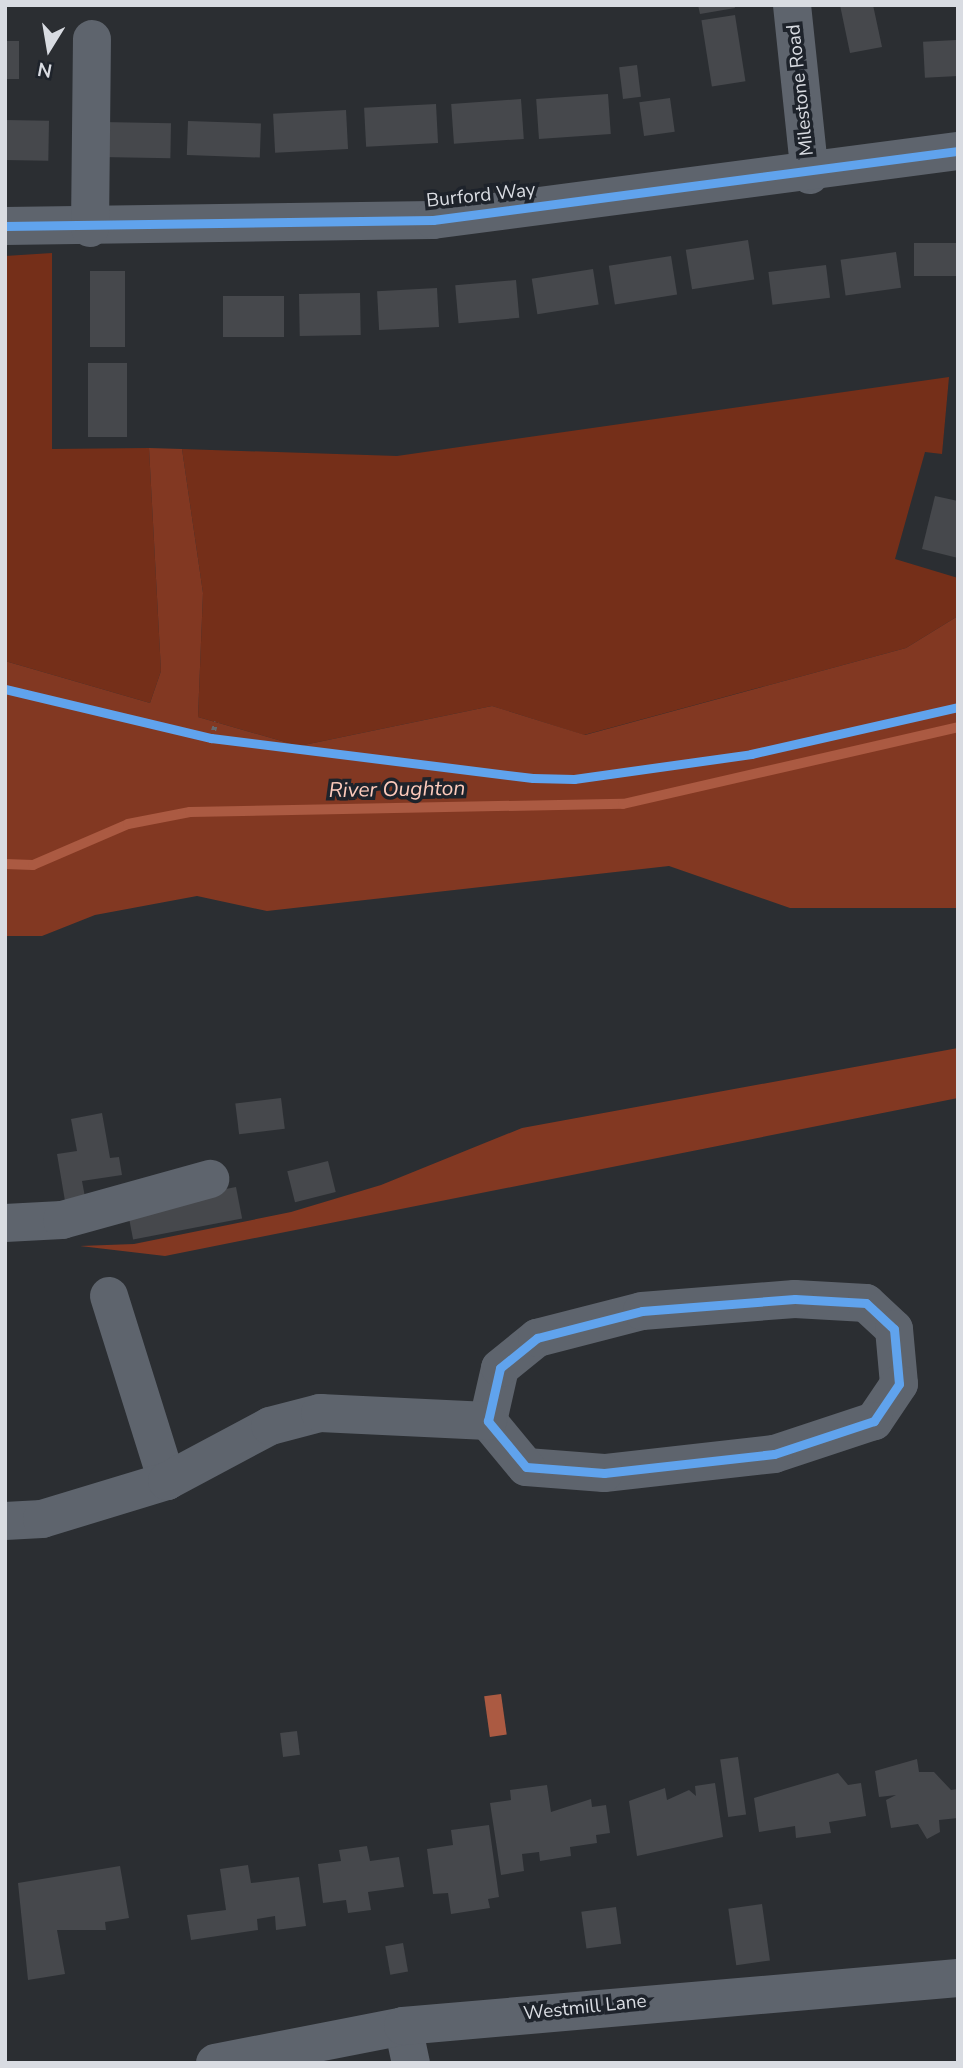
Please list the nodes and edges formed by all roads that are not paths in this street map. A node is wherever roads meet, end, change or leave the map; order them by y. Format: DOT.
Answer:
graph roads {
  1 [pos="792,5"];
  2 [pos="92,39"];
  3 [pos="958,151"];
  4 [pos="810,175"];
  5 [pos="5,226"];
  6 [pos="90,228"];
  7 [pos="210,1179"];
  8 [pos="5,1223"];
  9 [pos="108,1296"];
  10 [pos="488,1421"];
  11 [pos="167,1481"];
  12 [pos="5,1521"];
  13 [pos="958,1978"];
  14 [pos="403,2026"];
  15 [pos="215,2063"];
  16 [pos="411,2063"];
  1 -- 4 [label="street, Milestone Road"];
  2 -- 6 [label="street"];
  3 -- 4 [label="street, Burford Way"];
  4 -- 6 [label="street, Burford Way"];
  5 -- 6 [label="street, Burford Way"];
  7 -- 8 [label="street"];
  9 -- 11 [label="street"];
  10 -- 10 [label="street"];
  10 -- 11 [label="street"];
  11 -- 12 [label="street"];
  13 -- 14 [label="street, Westmill Lane"];
  14 -- 15 [label="street, Westmill Lane"];
  14 -- 16 [label="street"];
}
